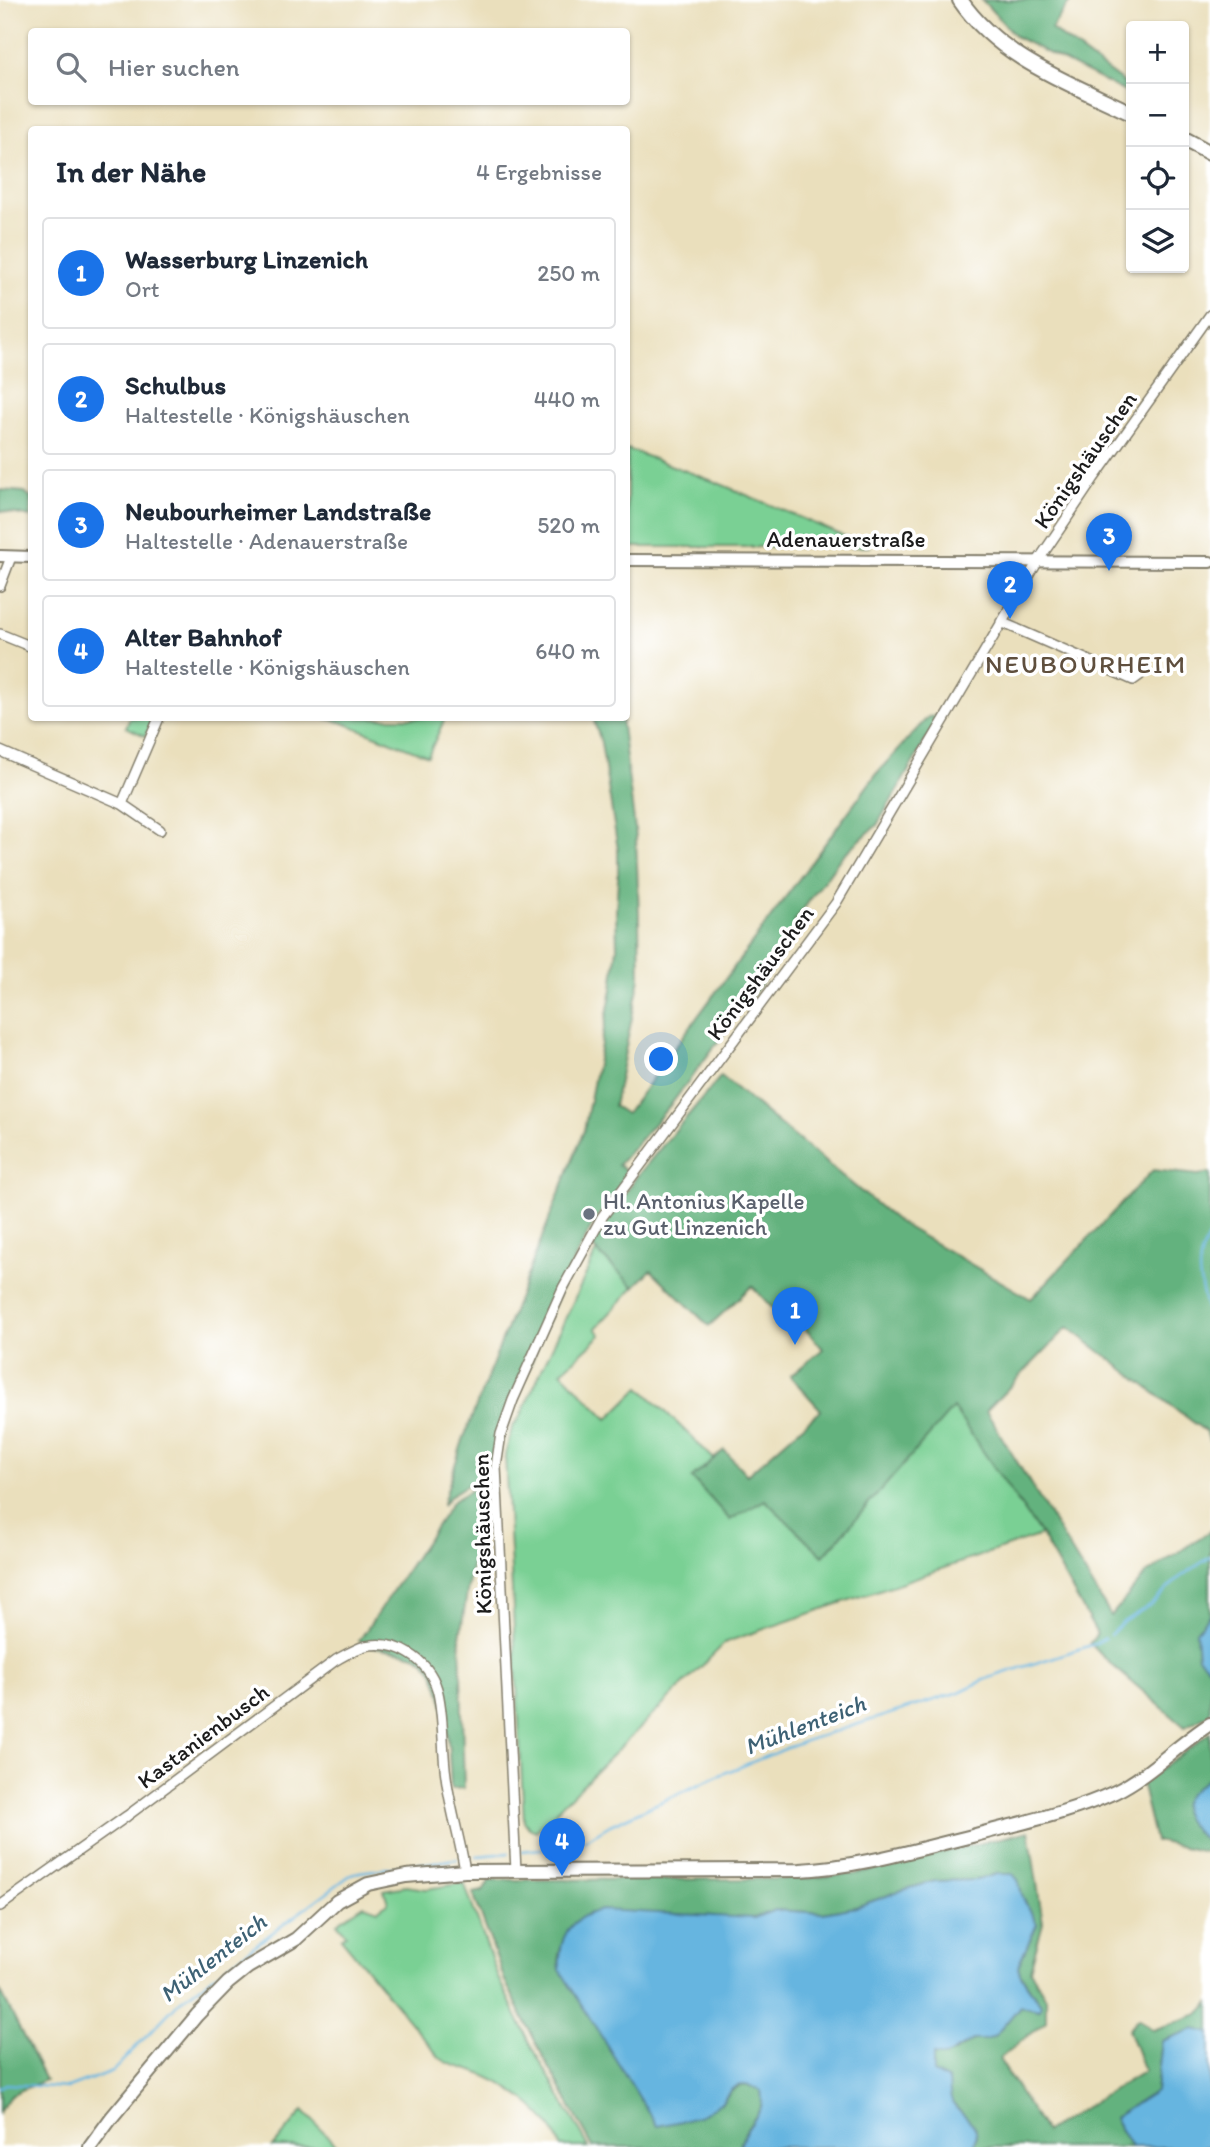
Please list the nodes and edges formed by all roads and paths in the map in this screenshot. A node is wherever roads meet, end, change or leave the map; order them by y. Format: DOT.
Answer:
graph roads {
  1 [pos="960,0"];
  2 [pos="1126,111"];
  3 [pos="1189,142"];
  4 [pos="1210,153"];
  5 [pos="1210,315"];
  6 [pos="5,556"];
  7 [pos="28,557"];
  8 [pos="630,560"];
  9 [pos="1038,561"];
  10 [pos="1210,562"];
  11 [pos="0,586"];
  12 [pos="1002,622"];
  13 [pos="0,634"];
  14 [pos="28,645"];
  15 [pos="1140,675"];
  16 [pos="158,721"];
  17 [pos="0,751"];
  18 [pos="122,804"];
  19 [pos="160,830"];
  20 [pos="1210,1724"];
  21 [pos="466,1871"];
  22 [pos="516,1871"];
  23 [pos="0,1906"];
  24 [pos="90,2147"];
  1 -- 2 [label="main road"];
  3 -- 4 [label="main road"];
  5 -- 9 [label="street, Königshäuschen"];
  6 -- 7 [label="street"];
  6 -- 11 [label="street"];
  8 -- 9 [label="street, Adenauerstraße"];
  9 -- 10 [label="street, Adenauerstraße"];
  9 -- 12 [label="street, Königshäuschen"];
  12 -- 15 [label="street"];
  12 -- 22 [label="street, Königshäuschen"];
  13 -- 14 [label="street"];
  16 -- 18 [label="street"];
  17 -- 18 [label="street"];
  18 -- 19 [label="street"];
  20 -- 22 [label="main road"];
  21 -- 22 [label="main road"];
  21 -- 23 [label="street, Kastanienbusch"];
  21 -- 24 [label="main road"];
}
